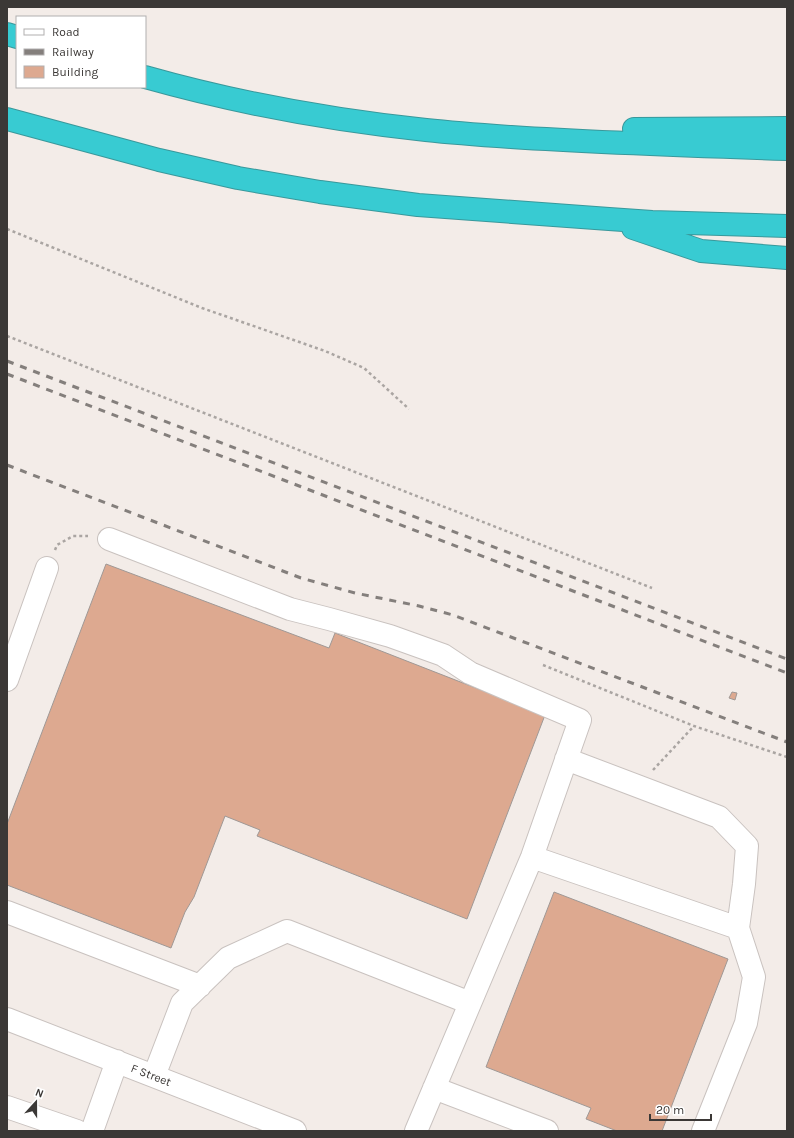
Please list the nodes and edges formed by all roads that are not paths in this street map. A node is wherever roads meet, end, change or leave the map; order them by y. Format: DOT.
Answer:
graph roads {
  1 [pos="146,77"];
  2 [pos="7,119"];
  3 [pos="787,128"];
  4 [pos="427,130"];
  5 [pos="787,149"];
  6 [pos="609,220"];
  7 [pos="787,226"];
  8 [pos="787,258"];
  9 [pos="109,539"];
  10 [pos="47,568"];
  11 [pos="7,680"];
  12 [pos="566,759"];
  13 [pos="532,857"];
  14 [pos="7,912"];
  15 [pos="738,928"];
  16 [pos="200,986"];
  17 [pos="470,1003"];
  18 [pos="7,1019"];
  19 [pos="117,1062"];
  20 [pos="154,1076"];
  21 [pos="434,1088"];
  22 [pos="7,1108"];
  23 [pos="77,1131"];
  24 [pos="92,1131"];
  25 [pos="295,1131"];
  26 [pos="416,1131"];
  27 [pos="547,1131"];
  28 [pos="703,1131"];
  1 -- 4 [label="highway"];
  2 -- 6 [label="highway"];
  3 -- 4 [label="highway"];
  4 -- 5 [label="highway"];
  6 -- 7 [label="highway"];
  6 -- 8 [label="highway"];
  9 -- 12 [label="street"];
  10 -- 11 [label="street"];
  12 -- 13 [label="street"];
  12 -- 15 [label="street"];
  13 -- 15 [label="street"];
  13 -- 17 [label="street"];
  14 -- 16 [label="street"];
  15 -- 28 [label="street"];
  16 -- 17 [label="street"];
  16 -- 20 [label="street"];
  17 -- 21 [label="street"];
  18 -- 19 [label="street, F Street"];
  19 -- 20 [label="street, F Street"];
  19 -- 24 [label="street"];
  20 -- 25 [label="street, F Street"];
  21 -- 26 [label="street"];
  21 -- 27 [label="street"];
  22 -- 23 [label="street"];
}
